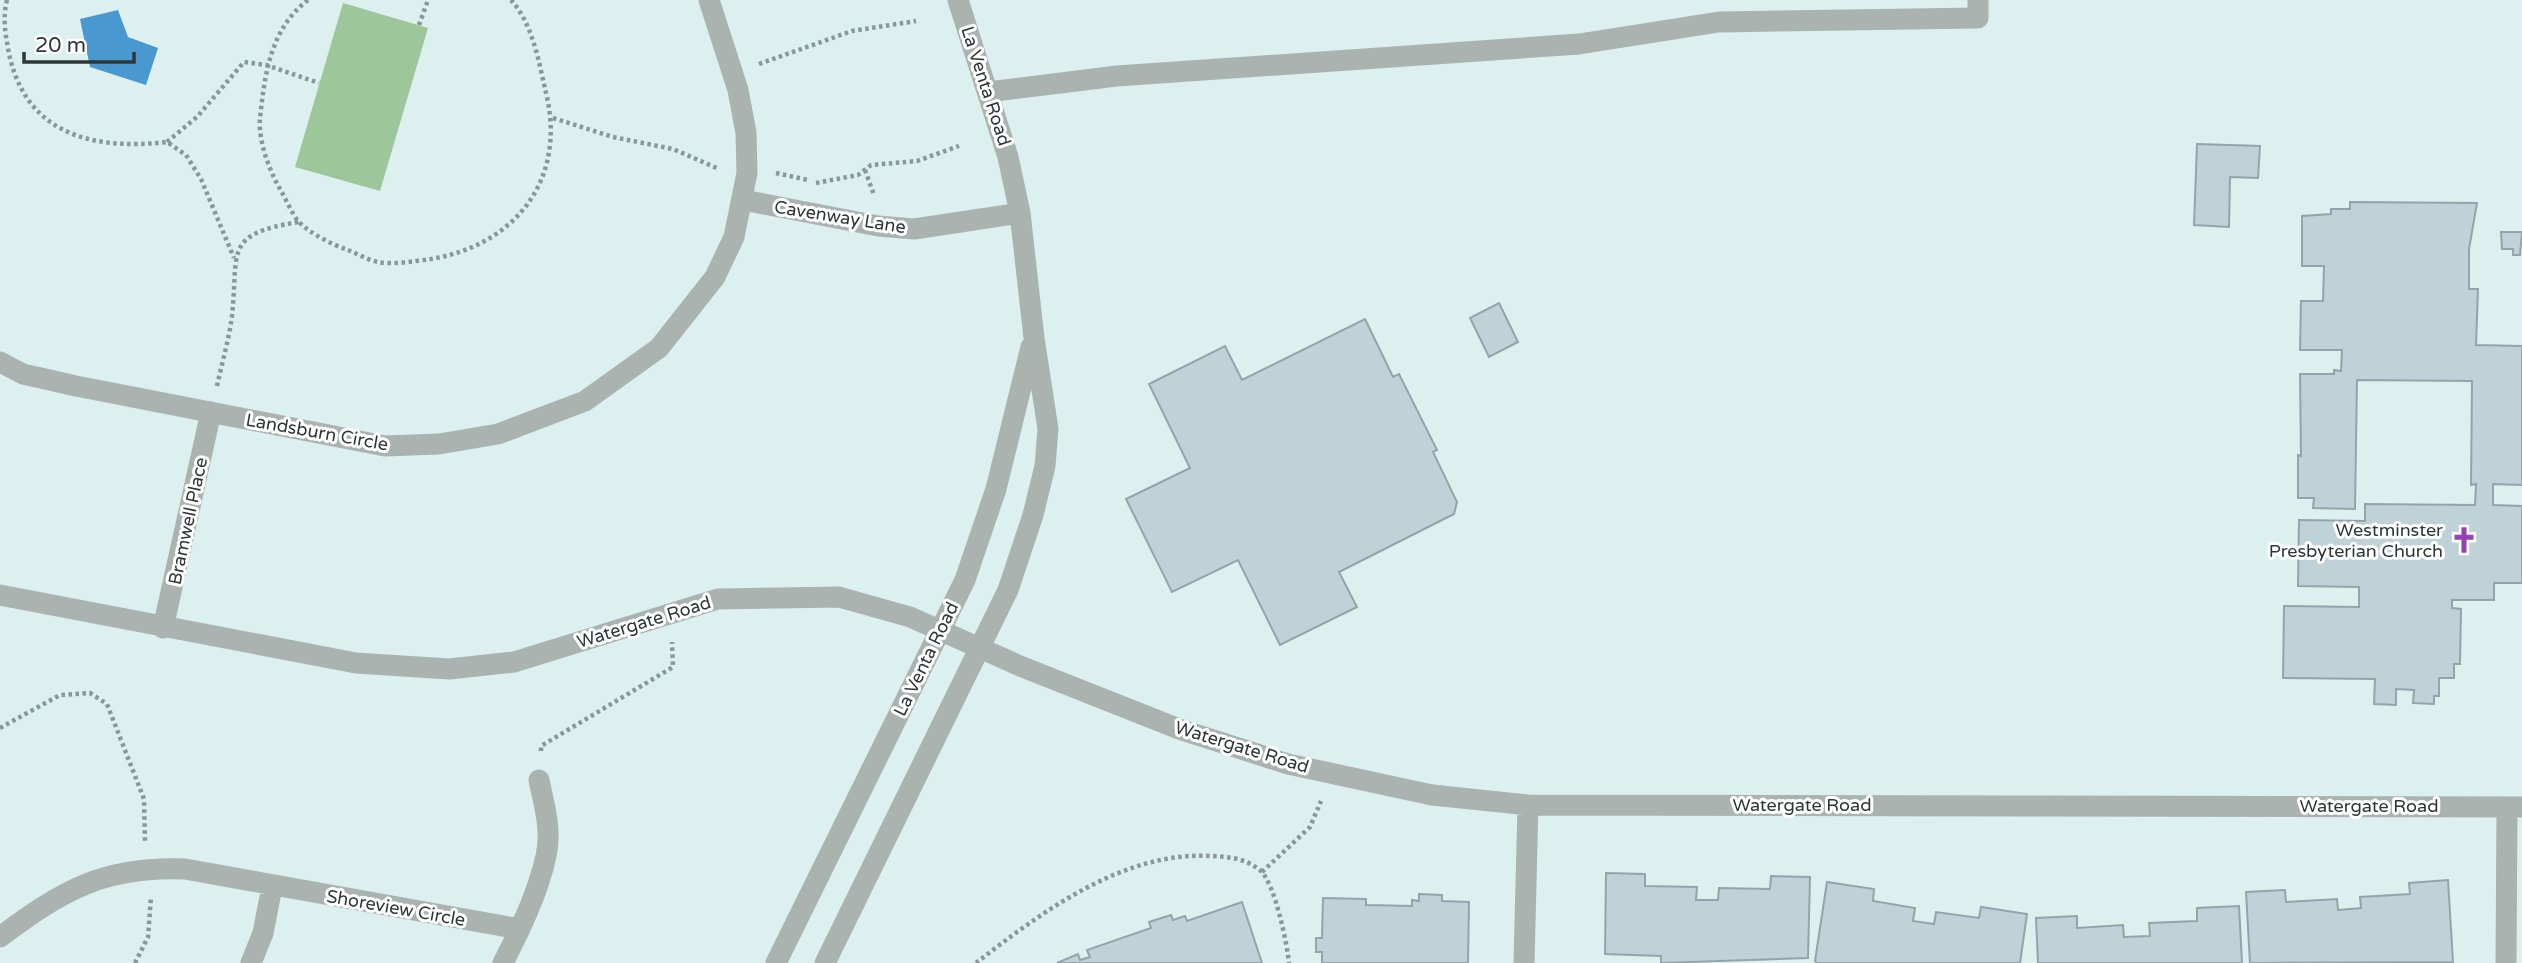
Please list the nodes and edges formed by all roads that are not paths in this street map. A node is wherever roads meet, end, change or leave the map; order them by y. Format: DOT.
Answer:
graph roads {
  1 [pos="709,0"];
  2 [pos="958,0"];
  3 [pos="1978,0"];
  4 [pos="988,92"];
  5 [pos="743,200"];
  6 [pos="1020,213"];
  7 [pos="1034,338"];
  8 [pos="0,362"];
  9 [pos="211,412"];
  10 [pos="0,595"];
  11 [pos="163,628"];
  12 [pos="940,631"];
  13 [pos="981,649"];
  14 [pos="539,780"];
  15 [pos="1528,804"];
  16 [pos="2514,807"];
  17 [pos="272,887"];
  18 [pos="520,929"];
  19 [pos="0,937"];
  20 [pos="251,963"];
  21 [pos="503,963"];
  22 [pos="776,963"];
  23 [pos="825,963"];
  24 [pos="1524,963"];
  25 [pos="2506,963"];
  1 -- 5 [label="street, Landsburn Circle"];
  2 -- 4 [label="street, La Venta Road"];
  3 -- 4 [label="street"];
  4 -- 6 [label="street, La Venta Road"];
  5 -- 6 [label="street, Cavenway Lane"];
  5 -- 9 [label="street, Landsburn Circle"];
  6 -- 7 [label="street, La Venta Road"];
  7 -- 12 [label="street, La Venta Road"];
  7 -- 13 [label="street, La Venta Road"];
  8 -- 9 [label="street, Landsburn Circle"];
  9 -- 11 [label="street, Bramwell Place"];
  10 -- 11 [label="street, Watergate Road"];
  11 -- 12 [label="street, Watergate Road"];
  12 -- 13 [label="street, Watergate Road"];
  12 -- 22 [label="street, La Venta Road"];
  13 -- 15 [label="street, Watergate Road"];
  13 -- 23 [label="street, La Venta Road"];
  14 -- 18 [label="street"];
  15 -- 16 [label="street, Watergate Road"];
  15 -- 24 [label="street"];
  16 -- 25 [label="street"];
  17 -- 18 [label="street, Shoreview Circle"];
  17 -- 19 [label="street, Shoreview Circle"];
  17 -- 20 [label="street"];
  18 -- 21 [label="street"];
}
